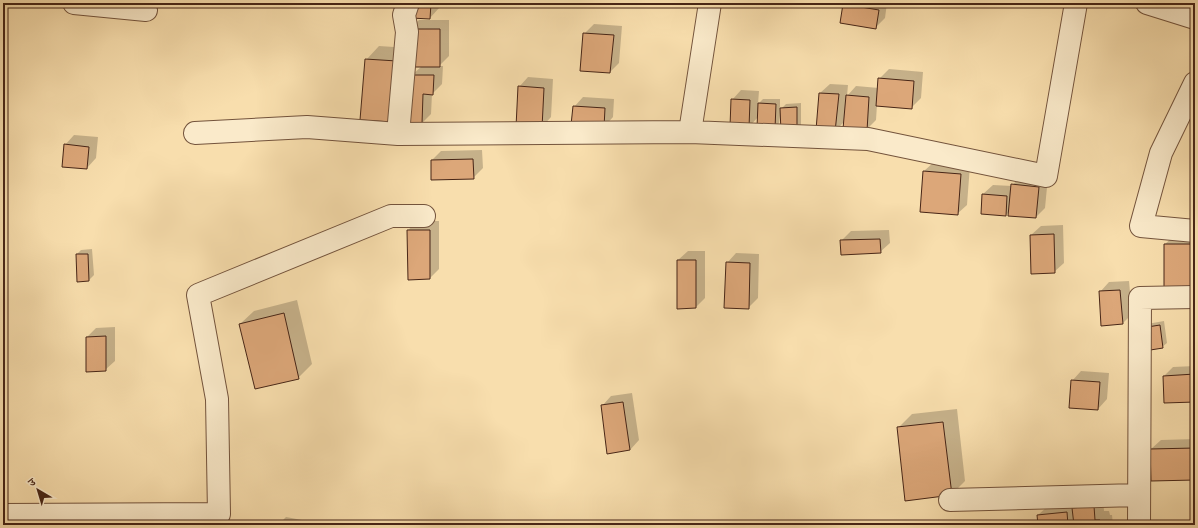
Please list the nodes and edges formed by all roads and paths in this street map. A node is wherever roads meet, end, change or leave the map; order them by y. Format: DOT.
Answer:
graph roads {
  1 [pos="74,3"];
  2 [pos="408,3"];
  3 [pos="710,3"];
  4 [pos="1076,3"];
  5 [pos="1147,3"];
  6 [pos="146,10"];
  7 [pos="1195,18"];
  8 [pos="1195,83"];
  9 [pos="690,132"];
  10 [pos="195,133"];
  11 [pos="398,134"];
  12 [pos="424,216"];
  13 [pos="1195,231"];
  14 [pos="1195,297"];
  15 [pos="1138,495"];
  16 [pos="950,500"];
  17 [pos="3,515"];
  18 [pos="1139,525"];
  1 -- 6 [label="street"];
  2 -- 11 [label="street"];
  3 -- 9 [label="street"];
  4 -- 9 [label="street"];
  5 -- 7 [label="street"];
  8 -- 13 [label="street"];
  9 -- 11 [label="street"];
  10 -- 11 [label="street"];
  12 -- 17 [label="street"];
  14 -- 15 [label="street"];
  15 -- 16 [label="street"];
  15 -- 18 [label="street"];
}
